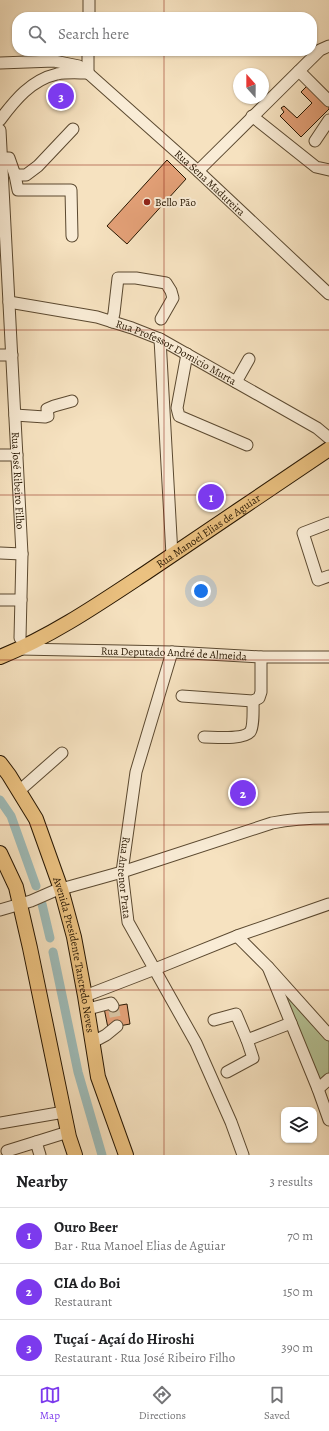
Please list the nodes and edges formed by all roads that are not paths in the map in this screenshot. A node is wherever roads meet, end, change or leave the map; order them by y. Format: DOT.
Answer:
graph roads {
  1 [pos="89,0"];
  2 [pos="89,12"];
  3 [pos="329,46"];
  4 [pos="317,53"];
  5 [pos="88,56"];
  6 [pos="314,56"];
  7 [pos="0,63"];
  8 [pos="299,71"];
  9 [pos="88,73"];
  10 [pos="329,101"];
  11 [pos="252,116"];
  12 [pos="0,120"];
  13 [pos="329,120"];
  14 [pos="73,129"];
  15 [pos="0,130"];
  16 [pos="314,141"];
  17 [pos="1,161"];
  18 [pos="329,170"];
  19 [pos="198,171"];
  20 [pos="15,175"];
  21 [pos="72,236"];
  22 [pos="3,260"];
  23 [pos="329,294"];
  24 [pos="9,302"];
  25 [pos="161,319"];
  26 [pos="112,322"];
  27 [pos="160,339"];
  28 [pos="186,354"];
  29 [pos="0,355"];
  30 [pos="12,356"];
  31 [pos="250,359"];
  32 [pos="236,382"];
  33 [pos="72,401"];
  34 [pos="15,415"];
  35 [pos="329,438"];
  36 [pos="247,445"];
  37 [pos="329,449"];
  38 [pos="0,455"];
  39 [pos="17,455"];
  40 [pos="329,523"];
  41 [pos="0,553"];
  42 [pos="22,554"];
  43 [pos="172,556"];
  44 [pos="329,576"];
  45 [pos="0,600"];
  46 [pos="21,600"];
  47 [pos="19,644"];
  48 [pos="0,649"];
  49 [pos="172,652"];
  50 [pos="262,657"];
  51 [pos="329,657"];
  52 [pos="182,696"];
  53 [pos="253,701"];
  54 [pos="204,737"];
  55 [pos="62,753"];
  56 [pos="0,763"];
  57 [pos="19,791"];
  58 [pos="329,818"];
  59 [pos="0,853"];
  60 [pos="122,872"];
  61 [pos="56,891"];
  62 [pos="25,903"];
  63 [pos="329,904"];
  64 [pos="0,910"];
  65 [pos="237,936"];
  66 [pos="268,967"];
  67 [pos="155,969"];
  68 [pos="86,1002"];
  69 [pos="113,1006"];
  70 [pos="214,1020"];
  71 [pos="291,1023"];
  72 [pos="117,1026"];
  73 [pos="329,1035"];
  74 [pos="247,1040"];
  75 [pos="93,1042"];
  76 [pos="227,1072"];
  77 [pos="329,1079"];
  78 [pos="318,1089"];
  79 [pos="64,1112"];
  80 [pos="329,1120"];
  81 [pos="0,1123"];
  82 [pos="68,1132"];
  83 [pos="36,1142"];
  84 [pos="7,1151"];
  85 [pos="40,1155"];
  86 [pos="75,1155"];
  87 [pos="126,1155"];
  88 [pos="242,1155"];
  1 -- 2 [label="street"];
  3 -- 4 [label="street"];
  5 -- 9 [label="street"];
  6 -- 8 [label="street"];
  7 -- 9 [label="street, Rua Sena Madureira"];
  8 -- 10 [label="street"];
  8 -- 11 [label="street"];
  9 -- 12 [label="street"];
  9 -- 19 [label="street, Rua Sena Madureira"];
  11 -- 18 [label="street"];
  11 -- 19 [label="street"];
  13 -- 16 [label="street"];
  14 -- 20 [label="street"];
  15 -- 17 [label="street, Rua José Ribeiro Filho"];
  17 -- 20 [label="street"];
  17 -- 22 [label="street, Rua José Ribeiro Filho"];
  19 -- 23 [label="street, Rua Sena Madureira"];
  20 -- 21 [label="street"];
  22 -- 24 [label="street, Rua José Ribeiro Filho"];
  24 -- 26 [label="street, Rua Professor Domicio Murta"];
  24 -- 30 [label="street, Rua José Ribeiro Filho"];
  25 -- 26 [label="street"];
  26 -- 27 [label="street, Rua Professor Domicio Murta"];
  27 -- 28 [label="street, Rua Professor Domicio Murta"];
  27 -- 43 [label="street"];
  28 -- 32 [label="street, Rua Professor Domicio Murta"];
  28 -- 36 [label="street"];
  29 -- 30 [label="street"];
  30 -- 34 [label="street, Rua José Ribeiro Filho"];
  31 -- 32 [label="street"];
  32 -- 35 [label="street, Rua Professor Domicio Murta"];
  33 -- 34 [label="street"];
  34 -- 39 [label="street, Rua José Ribeiro Filho"];
  37 -- 43 [label="main road, Rua Manoel Elias de Aguiar"];
  38 -- 39 [label="street"];
  39 -- 42 [label="street, Rua José Ribeiro Filho"];
  40 -- 44 [label="street"];
  41 -- 42 [label="street"];
  42 -- 46 [label="street, Rua José Ribeiro Filho"];
  43 -- 47 [label="main road, Rua Manoel Elias de Aguiar"];
  45 -- 46 [label="street"];
  46 -- 47 [label="street, Rua José Ribeiro Filho"];
  47 -- 48 [label="main road, Rua Manoel Elias de Aguiar"];
  47 -- 49 [label="street, Rua Deputado André de Almeida"];
  49 -- 50 [label="street, Rua Deputado André de Almeida"];
  49 -- 60 [label="street, Rua Antenor Prata"];
  50 -- 51 [label="street, Rua Deputado André de Almeida"];
  50 -- 53 [label="street"];
  52 -- 53 [label="street"];
  53 -- 54 [label="street"];
  55 -- 57 [label="street"];
  56 -- 57 [label="main road, Avenida Presidente Tancredo Neves"];
  57 -- 61 [label="main road, Avenida Presidente Tancredo Neves"];
  58 -- 60 [label="street"];
  59 -- 62 [label="main road"];
  60 -- 61 [label="street"];
  60 -- 67 [label="street, Rua Antenor Prata"];
  61 -- 62 [label="street"];
  61 -- 68 [label="main road, Avenida Presidente Tancredo Neves"];
  62 -- 64 [label="street"];
  62 -- 79 [label="main road"];
  63 -- 65 [label="street"];
  65 -- 66 [label="street"];
  65 -- 67 [label="street"];
  66 -- 71 [label="street"];
  66 -- 73 [label="street"];
  67 -- 68 [label="street"];
  67 -- 88 [label="street, Rua Antenor Prata"];
  68 -- 69 [label="street"];
  68 -- 75 [label="main road, Avenida Presidente Tancredo Neves"];
  70 -- 74 [label="street"];
  71 -- 74 [label="street"];
  71 -- 78 [label="street"];
  72 -- 75 [label="street"];
  74 -- 76 [label="street"];
  75 -- 87 [label="main road, Avenida Presidente Tancredo Neves"];
  77 -- 78 [label="street"];
  78 -- 80 [label="street"];
  79 -- 81 [label="street"];
  79 -- 82 [label="main road"];
  82 -- 83 [label="street"];
  82 -- 86 [label="main road"];
  83 -- 84 [label="street"];
  83 -- 85 [label="street"];
}
